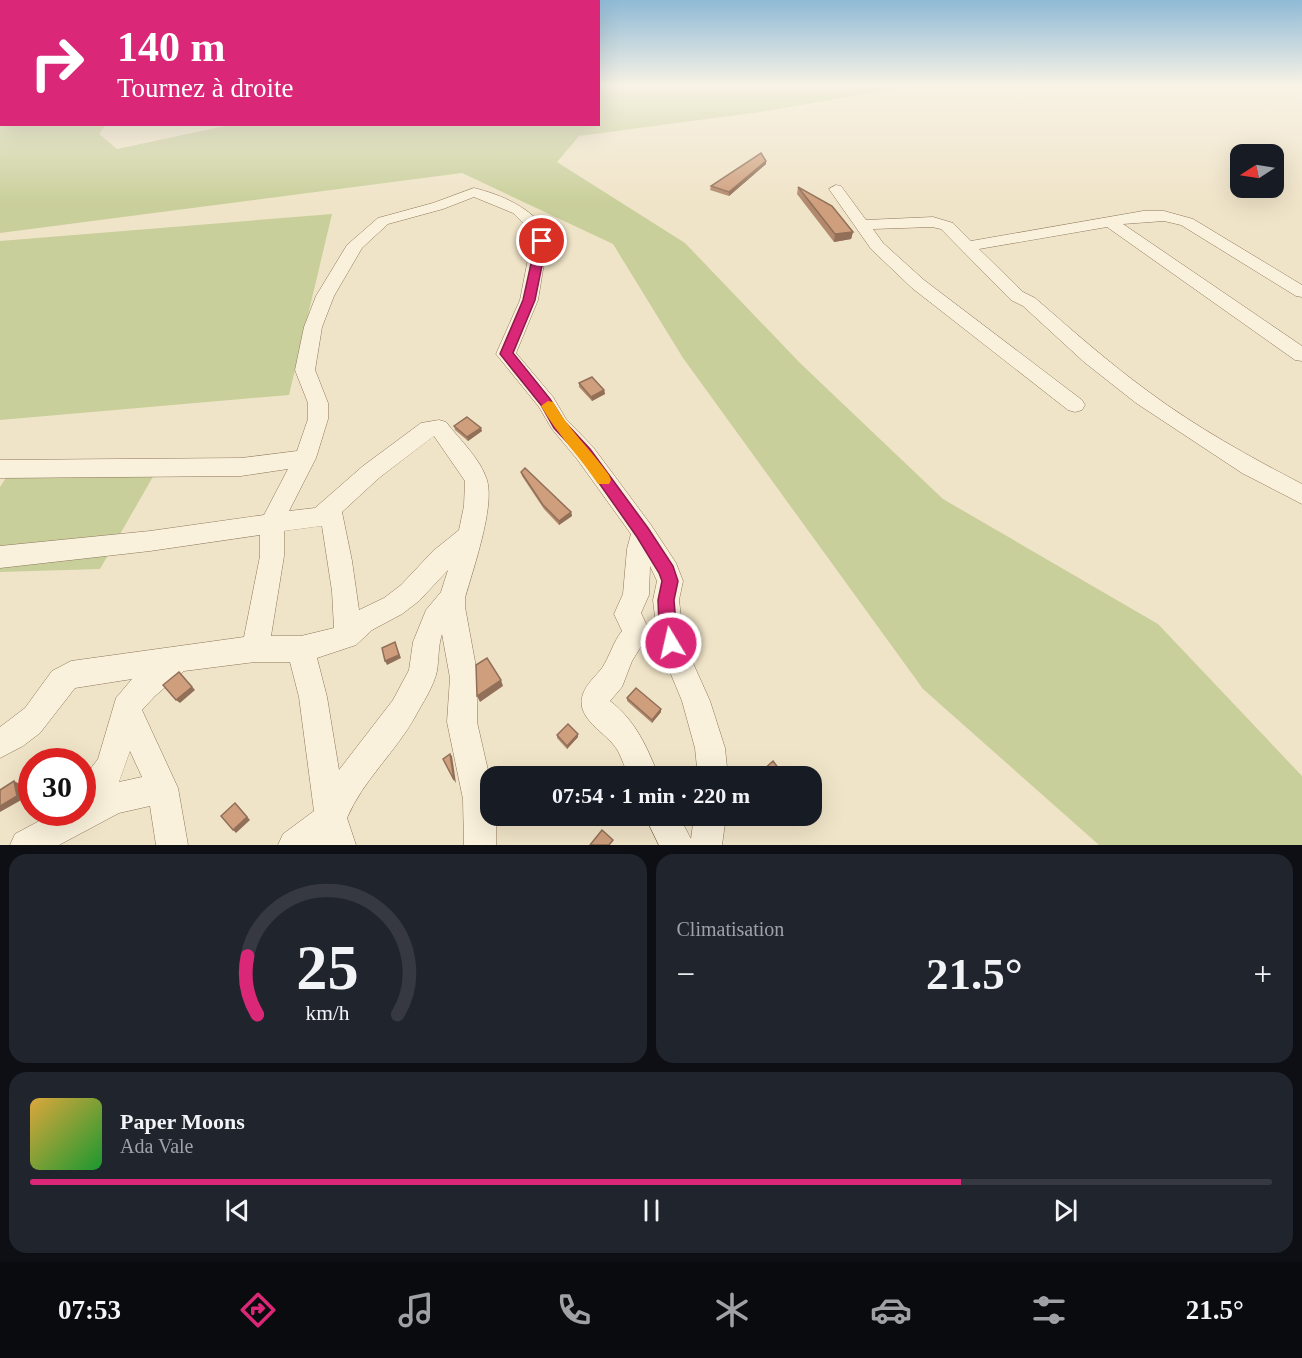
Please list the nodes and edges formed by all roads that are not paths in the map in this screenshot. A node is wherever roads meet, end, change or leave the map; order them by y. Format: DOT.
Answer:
graph roads {
  1 [pos="836,189"];
  2 [pos="1110,222"];
  3 [pos="862,225"];
  4 [pos="968,246"];
  5 [pos="1302,292"];
  6 [pos="1302,356"];
  7 [pos="1075,405"];
  8 [pos="305,458"];
  9 [pos="0,469"];
  10 [pos="1302,495"];
  11 [pos="322,515"];
  12 [pos="272,522"];
  13 [pos="643,532"];
  14 [pos="468,537"];
  15 [pos="0,557"];
  16 [pos="452,598"];
  17 [pos="347,636"];
  18 [pos="255,649"];
  19 [pos="301,649"];
  20 [pos="180,658"];
  21 [pos="126,708"];
  22 [pos="0,742"];
  23 [pos="639,766"];
  24 [pos="712,766"];
  25 [pos="163,788"];
  26 [pos="96,791"];
  27 [pos="46,826"];
  28 [pos="667,826"];
  29 [pos="709,826"];
  30 [pos="336,831"];
  31 [pos="19,845"];
  32 [pos="26,845"];
  33 [pos="172,845"];
  34 [pos="294,845"];
  35 [pos="480,845"];
  36 [pos="677,845"];
  37 [pos="706,845"];
  1 -- 3 [label="street"];
  2 -- 4 [label="street"];
  2 -- 5 [label="street"];
  2 -- 6 [label="street"];
  3 -- 4 [label="street"];
  3 -- 7 [label="street"];
  4 -- 10 [label="street"];
  8 -- 9 [label="street"];
  8 -- 12 [label="street"];
  8 -- 13 [label="street"];
  11 -- 12 [label="street"];
  11 -- 14 [label="street"];
  11 -- 17 [label="street"];
  12 -- 15 [label="street"];
  12 -- 18 [label="street"];
  13 -- 23 [label="street"];
  13 -- 24 [label="street"];
  14 -- 16 [label="street"];
  14 -- 17 [label="street"];
  16 -- 30 [label="street"];
  16 -- 35 [label="street"];
  17 -- 19 [label="street"];
  18 -- 19 [label="street"];
  18 -- 20 [label="street"];
  19 -- 30 [label="street"];
  20 -- 21 [label="street"];
  20 -- 22 [label="street"];
  21 -- 25 [label="street"];
  21 -- 26 [label="street"];
  25 -- 32 [label="street"];
  25 -- 33 [label="street"];
  27 -- 31 [label="street"];
  28 -- 36 [label="street"];
  29 -- 37 [label="street"];
  30 -- 34 [label="street"];
}
